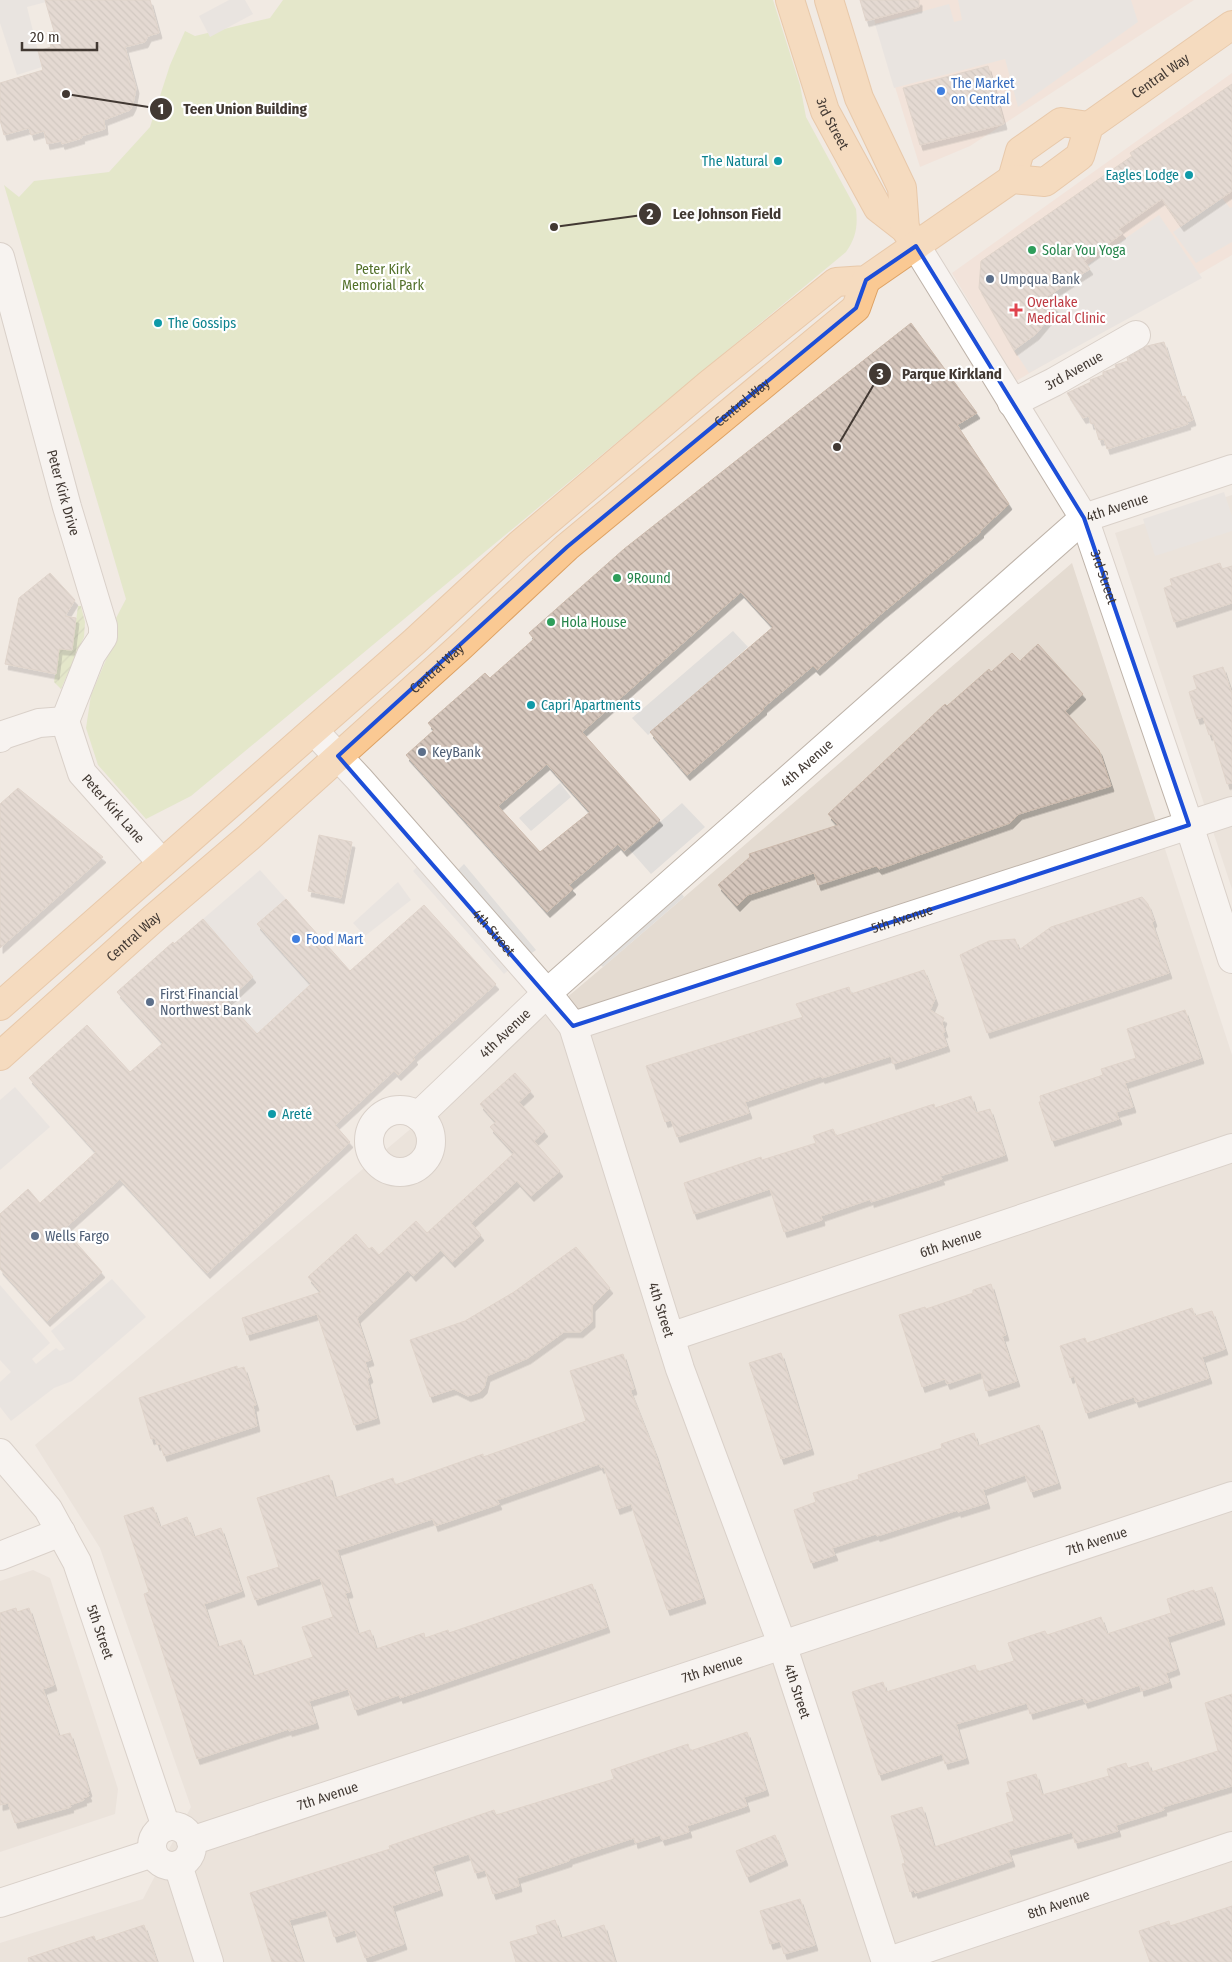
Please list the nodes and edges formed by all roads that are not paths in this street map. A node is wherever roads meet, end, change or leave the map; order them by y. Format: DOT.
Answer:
graph roads {
  1 [pos="790,0"];
  2 [pos="829,0"];
  3 [pos="1232,25"];
  4 [pos="1089,126"];
  5 [pos="1012,179"];
  6 [pos="910,238"];
  7 [pos="0,257"];
  8 [pos="866,280"];
  9 [pos="1136,335"];
  10 [pos="1012,403"];
  11 [pos="1232,469"];
  12 [pos="1084,518"];
  13 [pos="65,721"];
  14 [pos="314,731"];
  15 [pos="0,738"];
  16 [pos="338,756"];
  17 [pos="1232,811"];
  18 [pos="1189,825"];
  19 [pos="162,863"];
  20 [pos="188,889"];
  21 [pos="1232,959"];
  22 [pos="547,992"];
  23 [pos="0,1006"];
  24 [pos="573,1026"];
  25 [pos="0,1056"];
  26 [pos="418,1116"];
  27 [pos="1232,1148"];
  28 [pos="670,1337"];
  29 [pos="0,1454"];
  30 [pos="1232,1496"];
  31 [pos="62,1532"];
  32 [pos="0,1556"];
  33 [pos="782,1644"];
  34 [pos="166,1827"];
  35 [pos="191,1842"];
  36 [pos="1232,1846"];
  37 [pos="153,1853"];
  38 [pos="178,1865"];
  39 [pos="0,1903"];
  40 [pos="209,1962"];
  41 [pos="886,1962"];
  1 -- 6 [label="main road, 3rd Street"];
  2 -- 6 [label="main road, 3rd Street"];
  3 -- 4 [label="main road, Central Way"];
  4 -- 5 [label="main road"];
  4 -- 5 [label="main road"];
  5 -- 6 [label="main road"];
  6 -- 8 [label="main road"];
  6 -- 10 [label="street, 3rd Street"];
  7 -- 13 [label="street, Peter Kirk Drive"];
  8 -- 14 [label="main road"];
  8 -- 16 [label="main road, Central Way"];
  9 -- 10 [label="street, 3rd Avenue"];
  10 -- 12 [label="street, 3rd Street"];
  11 -- 12 [label="street, 4th Avenue"];
  12 -- 18 [label="street, 3rd Street"];
  12 -- 22 [label="street, 4th Avenue"];
  13 -- 15 [label="street"];
  13 -- 19 [label="street, Peter Kirk Lane"];
  14 -- 16 [label="street, 4th Street"];
  14 -- 19 [label="main road"];
  16 -- 20 [label="main road, Central Way"];
  16 -- 22 [label="street, 4th Street"];
  17 -- 18 [label="street, 5th Avenue"];
  18 -- 21 [label="street, 3rd Street"];
  18 -- 24 [label="street, 5th Avenue"];
  19 -- 20 [label="main road"];
  19 -- 23 [label="main road"];
  20 -- 25 [label="main road, Central Way"];
  22 -- 24 [label="street, 4th Street"];
  22 -- 26 [label="street, 4th Avenue"];
  24 -- 28 [label="street, 4th Street"];
  26 -- 26 [label="street"];
  27 -- 28 [label="street, 6th Avenue"];
  28 -- 33 [label="street, 4th Street"];
  29 -- 31 [label="street, 5th Street"];
  30 -- 33 [label="street, 7th Avenue"];
  31 -- 32 [label="street"];
  31 -- 34 [label="street, 5th Street"];
  33 -- 35 [label="street, 7th Avenue"];
  33 -- 41 [label="street, 4th Street"];
  34 -- 35 [label="street"];
  34 -- 37 [label="street"];
  35 -- 38 [label="street"];
  36 -- 41 [label="street, 8th Avenue"];
  37 -- 38 [label="street"];
  37 -- 39 [label="street"];
  38 -- 40 [label="street"];
}
